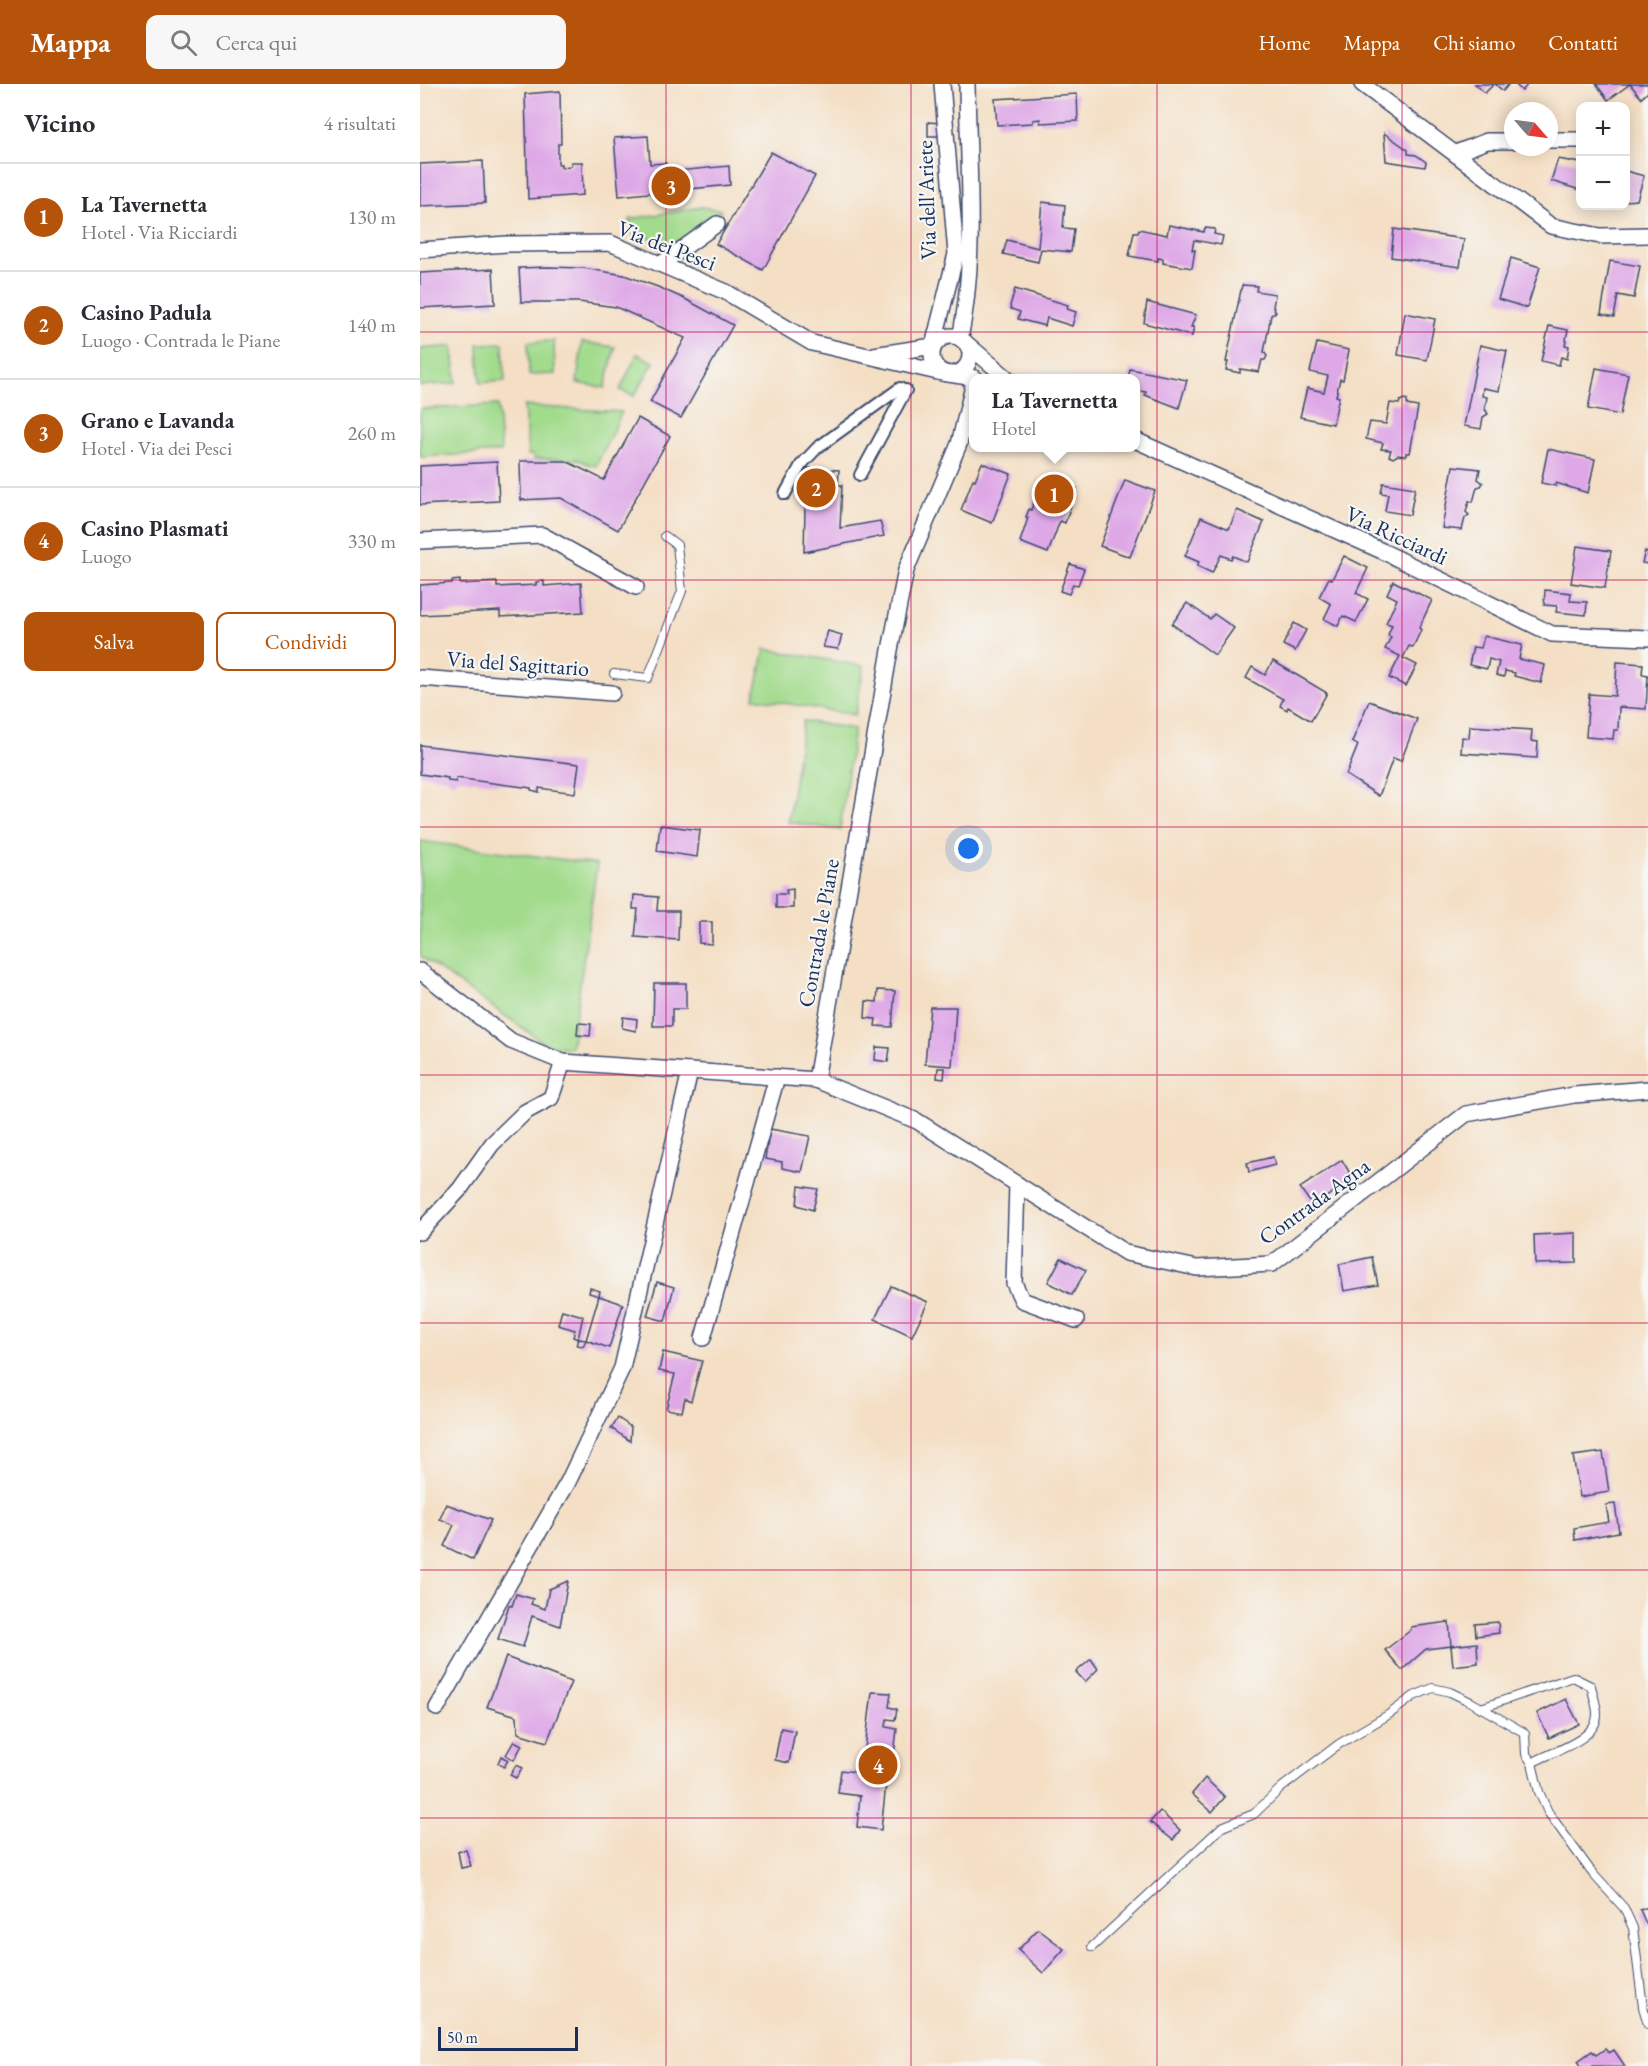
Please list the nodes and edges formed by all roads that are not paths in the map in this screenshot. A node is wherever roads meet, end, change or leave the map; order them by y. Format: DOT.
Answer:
graph roads {
  1 [pos="942,84"];
  2 [pos="967,84"];
  3 [pos="1362,84"];
  4 [pos="1558,140"];
  5 [pos="1576,140"];
  6 [pos="1504,141"];
  7 [pos="1456,153"];
  8 [pos="717,224"];
  9 [pos="1648,235"];
  10 [pos="420,250"];
  11 [pos="662,264"];
  12 [pos="960,338"];
  13 [pos="933,346"];
  14 [pos="865,356"];
  15 [pos="942,373"];
  16 [pos="1002,374"];
  17 [pos="969,377"];
  18 [pos="969,403"];
  19 [pos="1140,442"];
  20 [pos="860,475"];
  21 [pos="785,494"];
  22 [pos="665,536"];
  23 [pos="420,541"];
  24 [pos="636,587"];
  25 [pos="1648,638"];
  26 [pos="614,674"];
  27 [pos="420,678"];
  28 [pos="612,693"];
  29 [pos="420,971"];
  30 [pos="563,1062"];
  31 [pos="690,1071"];
  32 [pos="777,1077"];
  33 [pos="816,1080"];
  34 [pos="1648,1089"];
  35 [pos="1017,1184"];
  36 [pos="420,1232"];
  37 [pos="1076,1320"];
  38 [pos="703,1338"];
  39 [pos="436,1708"];
  40 [pos="1481,1708"];
  41 [pos="1532,1763"];
  42 [pos="1092,1947"];
  43 [pos="1648,2025"];
  1 -- 13 [label="street, Via dell'Ariete"];
  2 -- 12 [label="street, Via dell'Ariete"];
  3 -- 7 [label="street"];
  4 -- 5 [label="street"];
  6 -- 7 [label="street"];
  7 -- 9 [label="street"];
  8 -- 11 [label="street"];
  10 -- 11 [label="street, Via dei Pesci"];
  11 -- 14 [label="street, Via dei Pesci"];
  12 -- 13 [label="street"];
  12 -- 15 [label="street"];
  12 -- 16 [label="street"];
  13 -- 14 [label="street"];
  13 -- 15 [label="street"];
  14 -- 15 [label="street"];
  15 -- 17 [label="street"];
  18 -- 33 [label="street, Contrada le Piane"];
  19 -- 25 [label="street, Via Ricciardi"];
  20 -- 21 [label="street"];
  22 -- 26 [label="lane"];
  23 -- 24 [label="street"];
  27 -- 28 [label="street, Via del Sagittario"];
  29 -- 30 [label="street"];
  30 -- 31 [label="street"];
  30 -- 36 [label="street"];
  31 -- 32 [label="street"];
  31 -- 39 [label="street"];
  32 -- 33 [label="street"];
  32 -- 38 [label="street"];
  33 -- 35 [label="street, Contrada Agna"];
  34 -- 35 [label="street, Contrada Agna"];
  35 -- 37 [label="street"];
  40 -- 41 [label="lane"];
  40 -- 41 [label="lane"];
  40 -- 42 [label="lane"];
  41 -- 43 [label="lane"];
}
